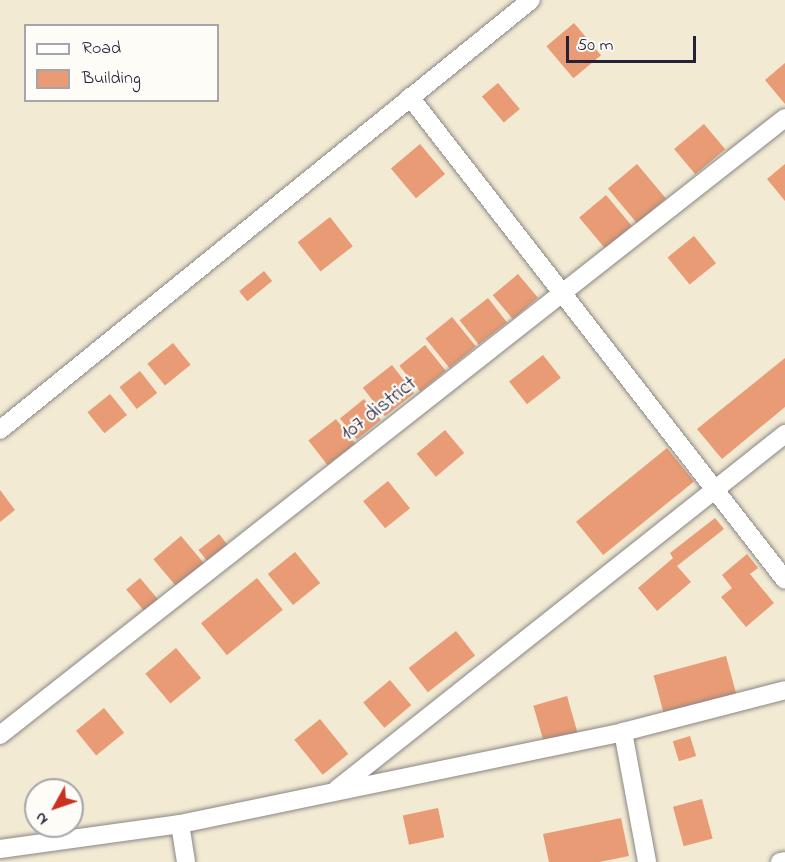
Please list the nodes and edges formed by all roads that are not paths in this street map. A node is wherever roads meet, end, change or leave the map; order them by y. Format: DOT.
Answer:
graph roads {
  1 [pos="531,0"];
  2 [pos="410,97"];
  3 [pos="785,118"];
  4 [pos="562,293"];
  5 [pos="0,430"];
  6 [pos="785,434"];
  7 [pos="716,489"];
  8 [pos="785,580"];
  9 [pos="785,690"];
  10 [pos="623,732"];
  11 [pos="0,735"];
  12 [pos="334,792"];
  13 [pos="180,824"];
  14 [pos="0,849"];
  15 [pos="785,861"];
  16 [pos="186,862"];
  17 [pos="647,862"];
  18 [pos="780,862"];
  1 -- 2 [label="street"];
  2 -- 4 [label="street"];
  2 -- 5 [label="street"];
  3 -- 4 [label="street, 107 district"];
  4 -- 7 [label="street"];
  4 -- 11 [label="street, 107 district"];
  6 -- 7 [label="street"];
  7 -- 8 [label="street"];
  7 -- 12 [label="street"];
  9 -- 10 [label="street"];
  10 -- 12 [label="street"];
  10 -- 17 [label="street"];
  12 -- 13 [label="street"];
  13 -- 14 [label="street"];
  13 -- 16 [label="street"];
  15 -- 18 [label="street"];
}
